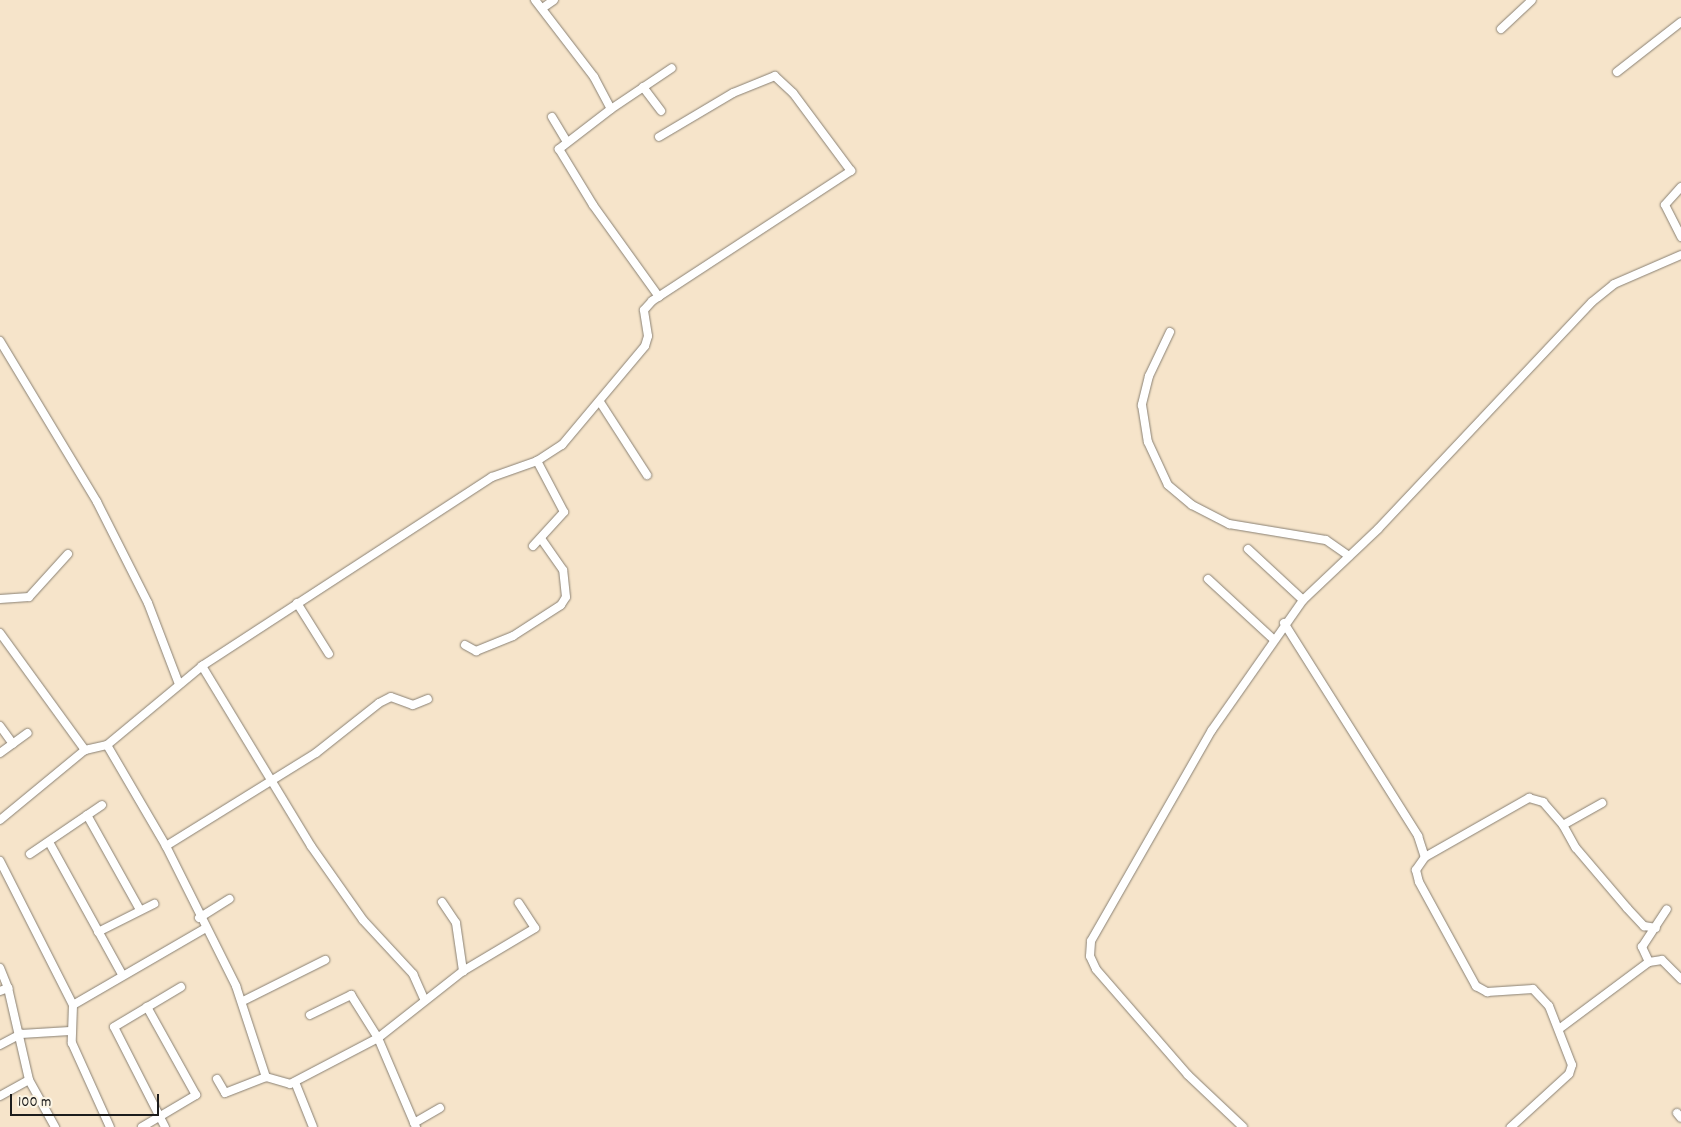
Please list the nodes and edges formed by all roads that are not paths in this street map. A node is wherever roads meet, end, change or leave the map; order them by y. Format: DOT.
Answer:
graph roads {
  1 [pos="535,0"];
  2 [pos="554,0"];
  3 [pos="1532,0"];
  4 [pos="544,7"];
  5 [pos="1681,22"];
  6 [pos="1502,29"];
  7 [pos="672,68"];
  8 [pos="1617,72"];
  9 [pos="643,87"];
  10 [pos="611,109"];
  11 [pos="661,111"];
  12 [pos="552,117"];
  13 [pos="659,137"];
  14 [pos="566,140"];
  15 [pos="1681,187"];
  16 [pos="1681,237"];
  17 [pos="1681,255"];
  18 [pos="659,297"];
  19 [pos="1170,332"];
  20 [pos="0,341"];
  21 [pos="600,402"];
  22 [pos="537,461"];
  23 [pos="647,475"];
  24 [pos="541,539"];
  25 [pos="533,546"];
  26 [pos="1248,549"];
  27 [pos="68,554"];
  28 [pos="1349,556"];
  29 [pos="1208,579"];
  30 [pos="0,600"];
  31 [pos="1303,600"];
  32 [pos="297,603"];
  33 [pos="1284,623"];
  34 [pos="0,633"];
  35 [pos="1272,639"];
  36 [pos="465,645"];
  37 [pos="329,654"];
  38 [pos="202,666"];
  39 [pos="179,684"];
  40 [pos="428,699"];
  41 [pos="0,726"];
  42 [pos="28,733"];
  43 [pos="13,744"];
  44 [pos="107,745"];
  45 [pos="85,750"];
  46 [pos="0,753"];
  47 [pos="273,781"];
  48 [pos="1602,803"];
  49 [pos="102,805"];
  50 [pos="87,815"];
  51 [pos="0,820"];
  52 [pos="1563,825"];
  53 [pos="49,842"];
  54 [pos="166,846"];
  55 [pos="30,854"];
  56 [pos="1425,857"];
  57 [pos="0,861"];
  58 [pos="230,900"];
  59 [pos="442,902"];
  60 [pos="519,903"];
  61 [pos="154,904"];
  62 [pos="139,908"];
  63 [pos="1667,909"];
  64 [pos="199,918"];
  65 [pos="1656,928"];
  66 [pos="204,929"];
  67 [pos="98,932"];
  68 [pos="325,960"];
  69 [pos="1649,962"];
  70 [pos="0,968"];
  71 [pos="463,971"];
  72 [pos="122,974"];
  73 [pos="1681,980"];
  74 [pos="181,986"];
  75 [pos="4,989"];
  76 [pos="424,999"];
  77 [pos="243,1001"];
  78 [pos="73,1005"];
  79 [pos="147,1007"];
  80 [pos="310,1015"];
  81 [pos="1558,1029"];
  82 [pos="70,1031"];
  83 [pos="21,1034"];
  84 [pos="378,1038"];
  85 [pos="0,1045"];
  86 [pos="266,1076"];
  87 [pos="217,1078"];
  88 [pos="29,1080"];
  89 [pos="295,1082"];
  90 [pos="0,1096"];
  91 [pos="440,1108"];
  92 [pos="160,1117"];
  93 [pos="415,1125"];
  94 [pos="53,1126"];
  95 [pos="110,1127"];
  96 [pos="142,1127"];
  97 [pos="165,1127"];
  98 [pos="313,1127"];
  99 [pos="1242,1127"];
  100 [pos="1511,1127"];
  1 -- 4 [label="street"];
  2 -- 4 [label="street"];
  3 -- 6 [label="street"];
  4 -- 10 [label="street"];
  5 -- 8 [label="street"];
  7 -- 9 [label="street"];
  9 -- 10 [label="street"];
  9 -- 11 [label="street"];
  10 -- 14 [label="street"];
  12 -- 14 [label="street"];
  13 -- 18 [label="street"];
  14 -- 18 [label="street"];
  15 -- 16 [label="street"];
  17 -- 28 [label="street"];
  18 -- 21 [label="street"];
  19 -- 28 [label="street"];
  20 -- 39 [label="street"];
  21 -- 22 [label="street"];
  21 -- 23 [label="street"];
  22 -- 24 [label="street"];
  22 -- 32 [label="street"];
  24 -- 25 [label="street"];
  24 -- 36 [label="street"];
  26 -- 31 [label="street"];
  27 -- 30 [label="street"];
  28 -- 31 [label="street"];
  29 -- 35 [label="street"];
  31 -- 33 [label="street"];
  32 -- 37 [label="street"];
  32 -- 38 [label="street"];
  33 -- 35 [label="street"];
  33 -- 56 [label="street"];
  34 -- 45 [label="street"];
  35 -- 99 [label="street"];
  38 -- 39 [label="street"];
  38 -- 47 [label="street"];
  39 -- 44 [label="street"];
  40 -- 47 [label="street"];
  41 -- 43 [label="street"];
  42 -- 43 [label="street"];
  43 -- 46 [label="street"];
  44 -- 45 [label="street"];
  44 -- 54 [label="street"];
  45 -- 51 [label="street"];
  47 -- 54 [label="street"];
  47 -- 76 [label="street"];
  48 -- 52 [label="street"];
  49 -- 50 [label="street"];
  50 -- 53 [label="street"];
  50 -- 62 [label="street"];
  52 -- 56 [label="street"];
  52 -- 65 [label="street"];
  53 -- 55 [label="street"];
  53 -- 67 [label="street"];
  54 -- 64 [label="street"];
  56 -- 81 [label="street"];
  57 -- 78 [label="street"];
  58 -- 64 [label="street"];
  59 -- 71 [label="street"];
  60 -- 71 [label="street"];
  61 -- 62 [label="street"];
  62 -- 67 [label="street"];
  63 -- 65 [label="street"];
  64 -- 66 [label="street"];
  65 -- 69 [label="street"];
  66 -- 72 [label="street"];
  66 -- 77 [label="street"];
  67 -- 72 [label="street"];
  68 -- 77 [label="street"];
  69 -- 73 [label="street"];
  69 -- 81 [label="street"];
  70 -- 75 [label="street"];
  71 -- 76 [label="street"];
  72 -- 78 [label="street"];
  74 -- 79 [label="street"];
  75 -- 83 [label="street"];
  76 -- 84 [label="street"];
  77 -- 86 [label="street"];
  78 -- 82 [label="street"];
  79 -- 92 [label="street"];
  79 -- 92 [label="street"];
  80 -- 84 [label="street"];
  81 -- 100 [label="street"];
  82 -- 83 [label="street"];
  82 -- 95 [label="street"];
  83 -- 85 [label="street"];
  83 -- 88 [label="street"];
  84 -- 89 [label="street"];
  84 -- 93 [label="street"];
  86 -- 87 [label="street"];
  86 -- 89 [label="street"];
  88 -- 90 [label="street"];
  88 -- 94 [label="street"];
  89 -- 98 [label="street"];
  91 -- 93 [label="street"];
  92 -- 96 [label="street"];
  92 -- 97 [label="street"];
}
